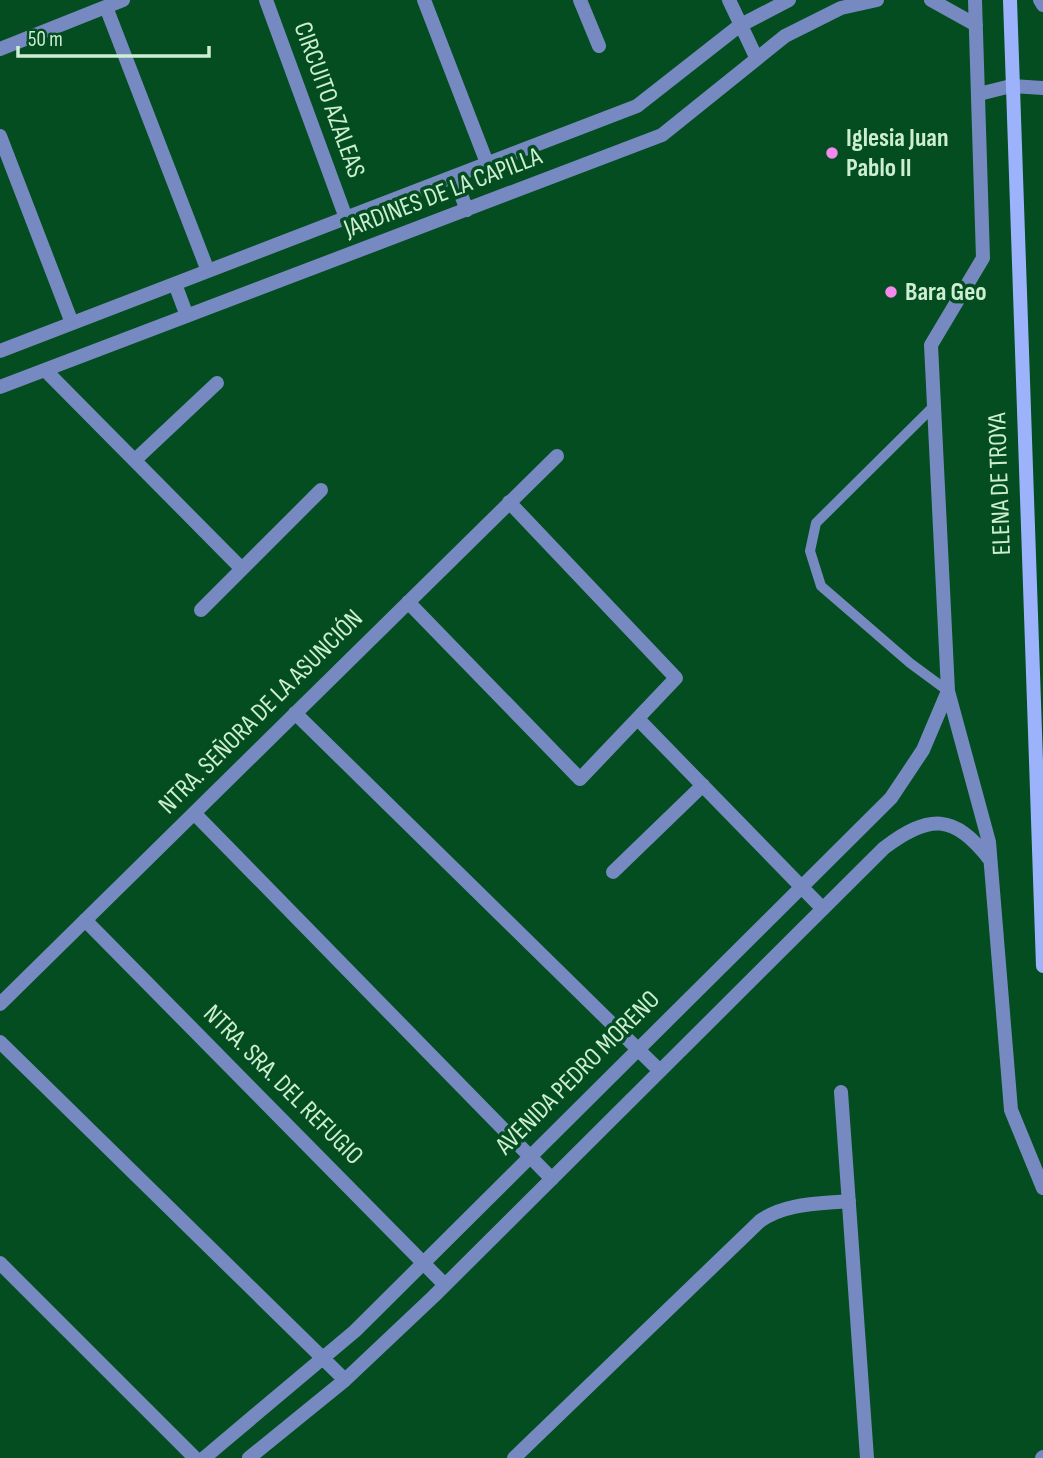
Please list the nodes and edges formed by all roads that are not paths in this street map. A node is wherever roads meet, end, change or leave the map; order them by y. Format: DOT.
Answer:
graph roads {
  1 [pos="123,0"];
  2 [pos="266,0"];
  3 [pos="424,0"];
  4 [pos="580,0"];
  5 [pos="729,0"];
  6 [pos="789,0"];
  7 [pos="877,0"];
  8 [pos="931,0"];
  9 [pos="975,0"];
  10 [pos="1010,0"];
  11 [pos="1040,0"];
  12 [pos="1043,5"];
  13 [pos="106,7"];
  14 [pos="740,26"];
  15 [pos="976,26"];
  16 [pos="598,46"];
  17 [pos="0,49"];
  18 [pos="756,57"];
  19 [pos="1012,86"];
  20 [pos="1043,88"];
  21 [pos="979,94"];
  22 [pos="0,136"];
  23 [pos="487,163"];
  24 [pos="454,177"];
  25 [pos="467,210"];
  26 [pos="346,218"];
  27 [pos="208,271"];
  28 [pos="175,284"];
  29 [pos="187,316"];
  30 [pos="72,323"];
  31 [pos="0,351"];
  32 [pos="46,370"];
  33 [pos="217,383"];
  34 [pos="0,387"];
  35 [pos="934,406"];
  36 [pos="557,456"];
  37 [pos="135,460"];
  38 [pos="321,490"];
  39 [pos="509,502"];
  40 [pos="241,568"];
  41 [pos="408,602"];
  42 [pos="201,610"];
  43 [pos="948,691"];
  44 [pos="295,713"];
  45 [pos="638,719"];
  46 [pos="703,785"];
  47 [pos="194,813"];
  48 [pos="990,861"];
  49 [pos="613,872"];
  50 [pos="801,886"];
  51 [pos="823,909"];
  52 [pos="85,920"];
  53 [pos="1043,966"];
  54 [pos="0,1004"];
  55 [pos="0,1042"];
  56 [pos="637,1047"];
  57 [pos="660,1071"];
  58 [pos="841,1092"];
  59 [pos="529,1158"];
  60 [pos="552,1179"];
  61 [pos="1043,1188"];
  62 [pos="849,1201"];
  63 [pos="0,1263"];
  64 [pos="424,1263"];
  65 [pos="445,1286"];
  66 [pos="323,1359"];
  67 [pos="345,1380"];
  68 [pos="195,1458"];
  69 [pos="204,1458"];
  70 [pos="249,1458"];
  71 [pos="514,1458"];
  72 [pos="867,1458"];
  1 -- 13 [label="street"];
  2 -- 26 [label="street, CIRCUITO AZALEAS"];
  3 -- 23 [label="street"];
  4 -- 16 [label="street"];
  5 -- 14 [label="street"];
  6 -- 14 [label="street, JARDINES DE LA CAPILLA"];
  7 -- 18 [label="street, JARDINES DE LA CAPILLA"];
  8 -- 15 [label="street"];
  9 -- 15 [label="street"];
  10 -- 19 [label="main road, ELENA DE TROYA"];
  11 -- 12 [label="street"];
  13 -- 17 [label="street"];
  13 -- 27 [label="street"];
  14 -- 18 [label="street"];
  14 -- 23 [label="street, JARDINES DE LA CAPILLA"];
  15 -- 21 [label="street"];
  18 -- 25 [label="street, JARDINES DE LA CAPILLA"];
  19 -- 20 [label="street"];
  19 -- 21 [label="street"];
  19 -- 53 [label="main road, ELENA DE TROYA"];
  21 -- 35 [label="street"];
  22 -- 30 [label="street"];
  23 -- 24 [label="street, JARDINES DE LA CAPILLA"];
  24 -- 25 [label="street"];
  24 -- 26 [label="street, JARDINES DE LA CAPILLA"];
  25 -- 29 [label="street, JARDINES DE LA CAPILLA"];
  26 -- 27 [label="street, JARDINES DE LA CAPILLA"];
  27 -- 28 [label="street, JARDINES DE LA CAPILLA"];
  28 -- 29 [label="street"];
  28 -- 30 [label="street, JARDINES DE LA CAPILLA"];
  29 -- 32 [label="street, JARDINES DE LA CAPILLA"];
  30 -- 31 [label="street, JARDINES DE LA CAPILLA"];
  32 -- 34 [label="street, JARDINES DE LA CAPILLA"];
  32 -- 37 [label="street"];
  33 -- 37 [label="street"];
  35 -- 43 [label="street"];
  35 -- 43 [label="lane"];
  36 -- 39 [label="street, NTRA. SEÑORA DE LA ASUNCIÓN"];
  37 -- 40 [label="street"];
  38 -- 40 [label="street"];
  39 -- 41 [label="street, NTRA. SEÑORA DE LA ASUNCIÓN"];
  39 -- 45 [label="street"];
  40 -- 42 [label="street"];
  41 -- 44 [label="street, NTRA. SEÑORA DE LA ASUNCIÓN"];
  41 -- 45 [label="street"];
  43 -- 48 [label="street"];
  43 -- 50 [label="street, AVENIDA PEDRO MORENO"];
  44 -- 47 [label="street, NTRA. SEÑORA DE LA ASUNCIÓN"];
  44 -- 56 [label="street"];
  45 -- 46 [label="street"];
  46 -- 49 [label="street"];
  46 -- 50 [label="street"];
  47 -- 52 [label="street, NTRA. SEÑORA DE LA ASUNCIÓN"];
  47 -- 59 [label="street"];
  48 -- 51 [label="street"];
  48 -- 61 [label="street"];
  50 -- 51 [label="street"];
  50 -- 56 [label="street, AVENIDA PEDRO MORENO"];
  51 -- 57 [label="street"];
  52 -- 54 [label="street, NTRA. SEÑORA DE LA ASUNCIÓN"];
  52 -- 64 [label="street, NTRA. SRA. DEL REFUGIO"];
  55 -- 66 [label="street"];
  56 -- 57 [label="street"];
  56 -- 59 [label="street, AVENIDA PEDRO MORENO"];
  57 -- 60 [label="street"];
  58 -- 62 [label="street"];
  59 -- 60 [label="street"];
  59 -- 64 [label="street, AVENIDA PEDRO MORENO"];
  60 -- 65 [label="street"];
  62 -- 71 [label="street"];
  62 -- 72 [label="street"];
  63 -- 68 [label="street"];
  64 -- 65 [label="street, NTRA. SRA. DEL REFUGIO"];
  64 -- 66 [label="street, AVENIDA PEDRO MORENO"];
  65 -- 67 [label="street"];
  66 -- 67 [label="street"];
  66 -- 69 [label="street, AVENIDA PEDRO MORENO"];
  67 -- 70 [label="street"];
}
